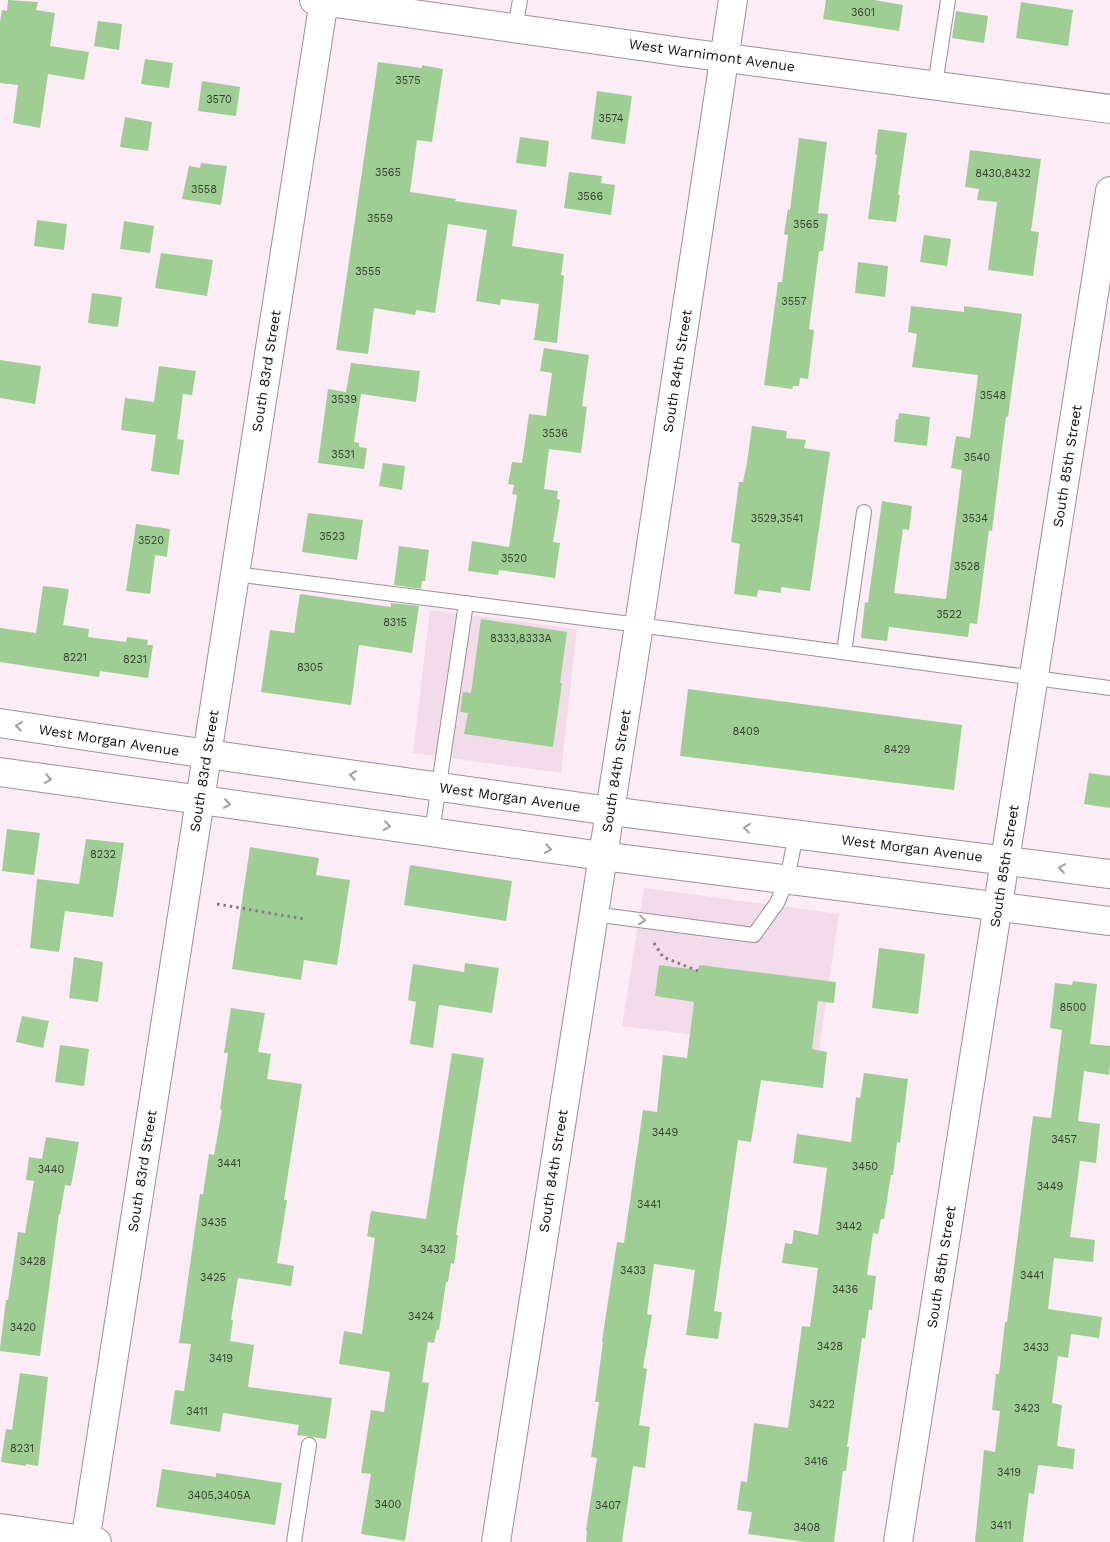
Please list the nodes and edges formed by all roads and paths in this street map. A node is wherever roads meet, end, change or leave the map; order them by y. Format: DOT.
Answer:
graph roads {
  1 [pos="321,0"];
  2 [pos="520,0"];
  3 [pos="733,0"];
  4 [pos="948,0"];
  5 [pos="515,29"];
  6 [pos="724,57"];
  7 [pos="935,85"];
  8 [pos="1110,108"];
  9 [pos="1110,191"];
  10 [pos="864,512"];
  11 [pos="235,574"];
  12 [pos="466,603"];
  13 [pos="639,625"];
  14 [pos="844,652"];
  15 [pos="1033,678"];
  16 [pos="1110,688"];
  17 [pos="0,723"];
  18 [pos="207,754"];
  19 [pos="0,772"];
  20 [pos="439,787"];
  21 [pos="200,800"];
  22 [pos="610,811"];
  23 [pos="432,832"];
  24 [pos="796,834"];
  25 [pos="602,856"];
  26 [pos="1005,860"];
  27 [pos="1110,874"];
  28 [pos="788,880"];
  29 [pos="217,904"];
  30 [pos="998,907"];
  31 [pos="593,914"];
  32 [pos="304,919"];
  33 [pos="638,920"];
  34 [pos="1110,921"];
  35 [pos="698,970"];
  36 [pos="309,1445"];
  37 [pos="0,1528"];
  38 [pos="90,1541"];
  39 [pos="294,1542"];
  40 [pos="496,1542"];
  41 [pos="898,1542"];
  1 -- 5 [label="street, West Warnimont Avenue"];
  1 -- 11 [label="street, South 83rd Street"];
  2 -- 5 [label="lane"];
  3 -- 6 [label="street, South 84th Street"];
  4 -- 7 [label="lane"];
  5 -- 6 [label="street, West Warnimont Avenue"];
  6 -- 7 [label="street, West Warnimont Avenue"];
  6 -- 13 [label="street, South 84th Street"];
  7 -- 8 [label="street, West Warnimont Avenue"];
  9 -- 15 [label="street, South 85th Street"];
  10 -- 14 [label="lane"];
  11 -- 12 [label="lane"];
  11 -- 18 [label="street, South 83rd Street"];
  12 -- 13 [label="lane"];
  12 -- 20 [label="lane"];
  13 -- 14 [label="lane"];
  13 -- 22 [label="street, South 84th Street"];
  14 -- 15 [label="lane"];
  15 -- 16 [label="lane"];
  15 -- 26 [label="street, South 85th Street"];
  18 -- 17 [label="street, West Morgan Avenue, one-way"];
  20 -- 18 [label="street, West Morgan Avenue, one-way"];
  18 -- 21 [label="street, South 83rd Street"];
  19 -- 21 [label="street, one-way"];
  20 -- 22 [label="street, West Morgan Avenue"];
  20 -- 23 [label="lane"];
  21 -- 23 [label="street, one-way"];
  21 -- 38 [label="street, South 83rd Street"];
  24 -- 22 [label="street, West Morgan Avenue, one-way"];
  22 -- 25 [label="street, South 84th Street"];
  23 -- 25 [label="street, one-way"];
  24 -- 26 [label="street, West Morgan Avenue"];
  24 -- 28 [label="lane"];
  25 -- 28 [label="street"];
  25 -- 31 [label="street, South 84th Street"];
  27 -- 26 [label="street, West Morgan Avenue, one-way"];
  26 -- 30 [label="street, South 85th Street"];
  28 -- 30 [label="street"];
  33 -- 28 [label="lane, one-way"];
  29 -- 32 [label="path"];
  30 -- 34 [label="street"];
  30 -- 41 [label="street, South 85th Street"];
  31 -- 33 [label="lane"];
  31 -- 40 [label="street, South 84th Street"];
  33 -- 35 [label="path"];
  36 -- 39 [label="lane"];
  37 -- 38 [label="street"];
}
